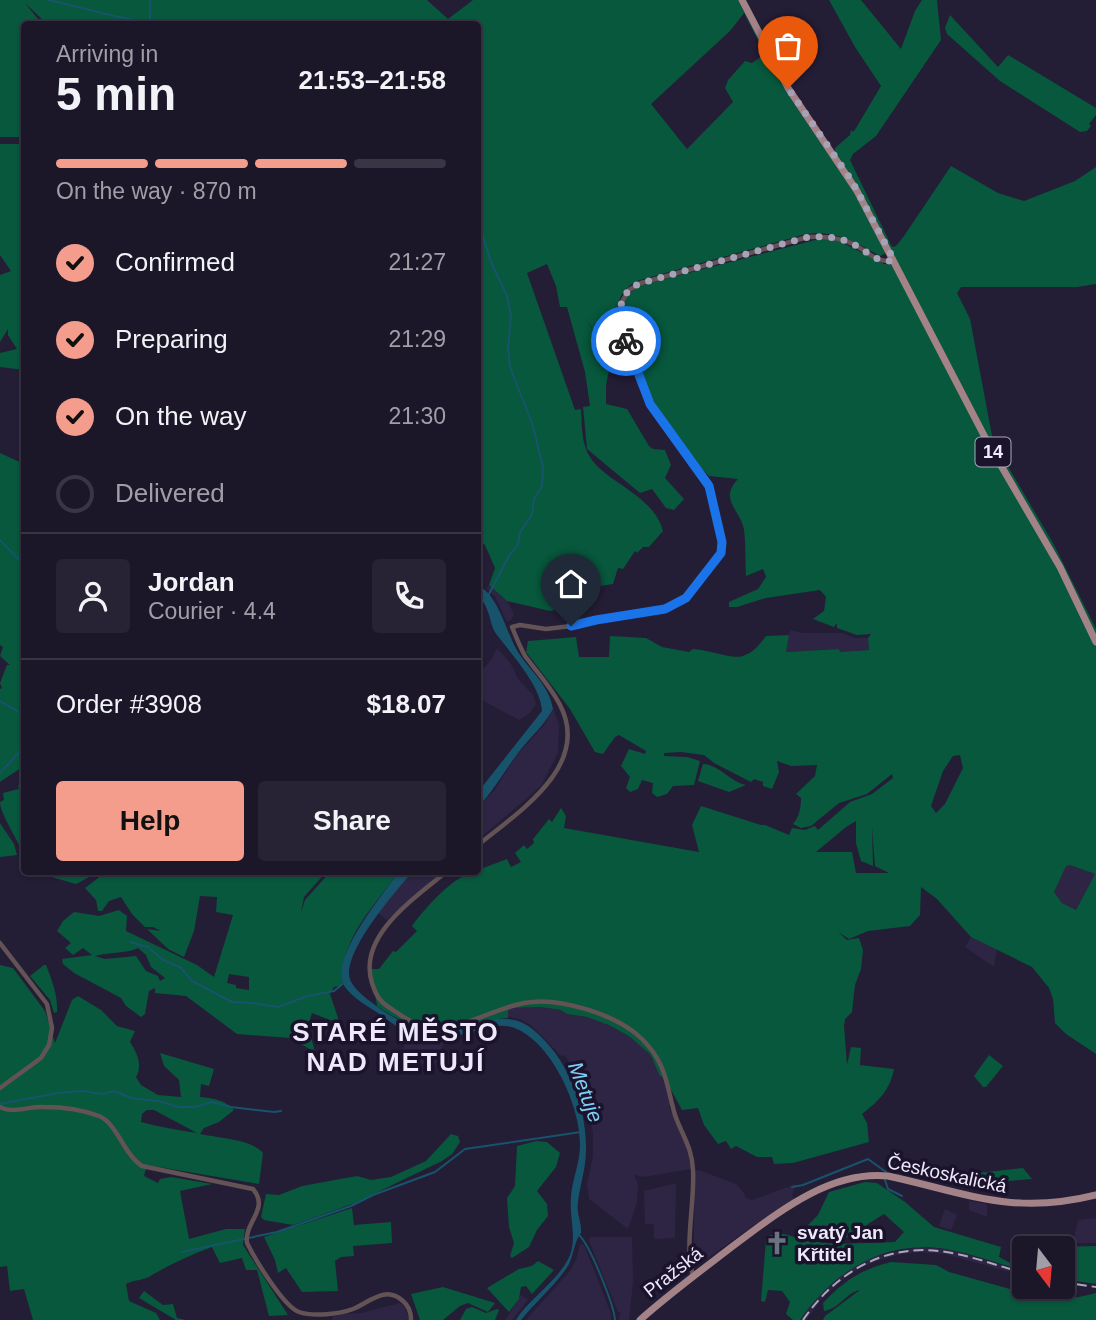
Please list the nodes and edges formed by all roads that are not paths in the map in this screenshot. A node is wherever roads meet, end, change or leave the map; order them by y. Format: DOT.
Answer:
graph roads {
  1 [pos="742,0"];
  2 [pos="894,260"];
  3 [pos="1096,642"];
  4 [pos="481,843"];
  5 [pos="443,875"];
  6 [pos="0,943"];
  7 [pos="0,1088"];
  8 [pos="0,1107"];
  9 [pos="1096,1195"];
  10 [pos="728,1250"];
  11 [pos="693,1276"];
  12 [pos="411,1320"];
  13 [pos="640,1320"];
  1 -- 2 [label="main road, 14"];
  2 -- 3 [label="main road, 14"];
  2 -- 4 [label="street"];
  5 -- 11 [label="street"];
  6 -- 7 [label="street"];
  8 -- 12 [label="street"];
  9 -- 10 [label="main road, Českoskalická"];
  10 -- 11 [label="main road, Pražská"];
  11 -- 13 [label="main road, Pražská"];
}
